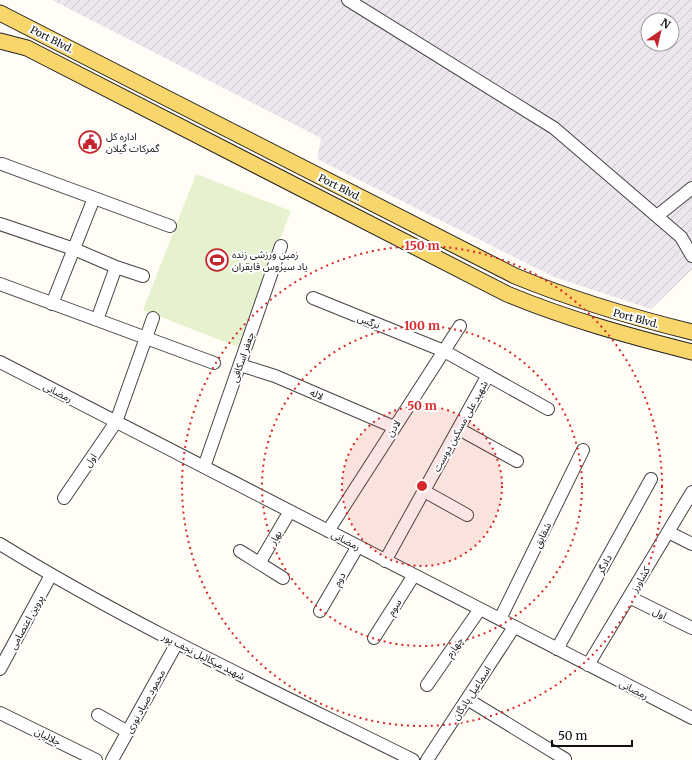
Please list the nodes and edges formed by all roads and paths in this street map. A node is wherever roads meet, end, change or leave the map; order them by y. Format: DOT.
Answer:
graph roads {
  1 [pos="348,0"];
  2 [pos="0,13"];
  3 [pos="0,41"];
  4 [pos="2,164"];
  5 [pos="294,164"];
  6 [pos="285,181"];
  7 [pos="692,188"];
  8 [pos="94,198"];
  9 [pos="657,216"];
  10 [pos="0,224"];
  11 [pos="170,226"];
  12 [pos="281,246"];
  13 [pos="74,249"];
  14 [pos="692,256"];
  15 [pos="116,267"];
  16 [pos="143,276"];
  17 [pos="0,284"];
  18 [pos="313,298"];
  19 [pos="52,304"];
  20 [pos="153,318"];
  21 [pos="97,320"];
  22 [pos="460,326"];
  23 [pos="692,332"];
  24 [pos="146,338"];
  25 [pos="444,351"];
  26 [pos="692,352"];
  27 [pos="0,362"];
  28 [pos="214,363"];
  29 [pos="240,365"];
  30 [pos="488,375"];
  31 [pos="548,409"];
  32 [pos="116,422"];
  33 [pos="394,427"];
  34 [pos="459,429"];
  35 [pos="583,450"];
  36 [pos="517,461"];
  37 [pos="204,467"];
  38 [pos="651,479"];
  39 [pos="424,490"];
  40 [pos="692,492"];
  41 [pos="64,498"];
  42 [pos="290,512"];
  43 [pos="467,515"];
  44 [pos="328,531"];
  45 [pos="668,532"];
  46 [pos="0,544"];
  47 [pos="692,544"];
  48 [pos="358,546"];
  49 [pos="240,551"];
  50 [pos="385,560"];
  51 [pos="260,562"];
  52 [pos="51,575"];
  53 [pos="414,575"];
  54 [pos="283,578"];
  55 [pos="629,597"];
  56 [pos="480,609"];
  57 [pos="320,611"];
  58 [pos="500,619"];
  59 [pos="514,627"];
  60 [pos="692,628"];
  61 [pos="374,638"];
  62 [pos="177,643"];
  63 [pos="557,649"];
  64 [pos="588,665"];
  65 [pos="0,669"];
  66 [pos="427,686"];
  67 [pos="467,699"];
  68 [pos="0,713"];
  69 [pos="98,715"];
  70 [pos="692,718"];
  71 [pos="128,732"];
  72 [pos="565,759"];
  73 [pos="96,760"];
  74 [pos="112,760"];
  75 [pos="413,760"];
  76 [pos="427,760"];
  1 -- 9 [label="street"];
  2 -- 5 [label="main road, Port Blvd."];
  3 -- 6 [label="main road, Port Blvd."];
  4 -- 8 [label="street"];
  5 -- 6 [label="main road"];
  5 -- 23 [label="main road, Port Blvd."];
  6 -- 26 [label="main road, Port Blvd."];
  7 -- 9 [label="street"];
  8 -- 11 [label="street"];
  8 -- 13 [label="street"];
  9 -- 14 [label="street"];
  10 -- 13 [label="street"];
  12 -- 29 [label="street, جعفر اسکافی"];
  13 -- 15 [label="street"];
  13 -- 19 [label="street"];
  15 -- 16 [label="street"];
  15 -- 21 [label="street"];
  17 -- 19 [label="street"];
  18 -- 25 [label="street, نرگس"];
  19 -- 21 [label="street"];
  20 -- 24 [label="street, اول"];
  21 -- 24 [label="street"];
  22 -- 25 [label="street, لادن"];
  24 -- 28 [label="street"];
  24 -- 32 [label="street, اول"];
  25 -- 30 [label="street, نرگس"];
  25 -- 33 [label="street, لادن"];
  27 -- 32 [label="street, رمضانی"];
  29 -- 33 [label="street, لاله"];
  29 -- 37 [label="street, جعفر اسکافی"];
  30 -- 31 [label="street, نرگس"];
  30 -- 34 [label="street, شهید علی مسکین دوست"];
  32 -- 37 [label="street, رمضانی"];
  32 -- 41 [label="street, اول"];
  33 -- 44 [label="street, لادن"];
  34 -- 36 [label="street"];
  34 -- 39 [label="street, شهید علی مسکین دوست"];
  35 -- 58 [label="street, شقایق"];
  37 -- 42 [label="street, رمضانی"];
  38 -- 63 [label="street, دادگر"];
  39 -- 43 [label="street"];
  39 -- 50 [label="street, شهید علی مسکین دوست"];
  40 -- 45 [label="street, کشاورز"];
  42 -- 44 [label="street, رمضانی"];
  42 -- 51 [label="street, بهار"];
  44 -- 48 [label="street, رمضانی"];
  45 -- 47 [label="street"];
  45 -- 55 [label="street, کشاورز"];
  46 -- 52 [label="street, شهید میکائیل نجف پور"];
  48 -- 50 [label="street, رمضانی"];
  48 -- 57 [label="street, دوم"];
  49 -- 51 [label="street"];
  50 -- 53 [label="street, رمضانی"];
  51 -- 54 [label="street"];
  52 -- 62 [label="street, شهید میکائیل نجف پور"];
  52 -- 65 [label="street, پروین اعتصامی"];
  53 -- 56 [label="street, رمضانی"];
  53 -- 61 [label="street, سوم"];
  55 -- 60 [label="street, اول"];
  55 -- 64 [label="street, کشاورز"];
  56 -- 58 [label="street, رمضانی"];
  56 -- 66 [label="street, چهارم"];
  58 -- 59 [label="street, رمضانی"];
  59 -- 63 [label="street, رمضانی"];
  59 -- 67 [label="street, اسماعیل پادگان"];
  62 -- 71 [label="street, محمود صیاد نوری"];
  62 -- 75 [label="street, شهید میکائیل نجف پور"];
  63 -- 64 [label="street, رمضانی"];
  64 -- 70 [label="street, رمضانی"];
  67 -- 72 [label="street"];
  67 -- 76 [label="street, اسماعیل پادگان"];
  68 -- 73 [label="street, جلالیان"];
  69 -- 71 [label="street"];
  71 -- 74 [label="street, محمود صیاد نوری"];
}
